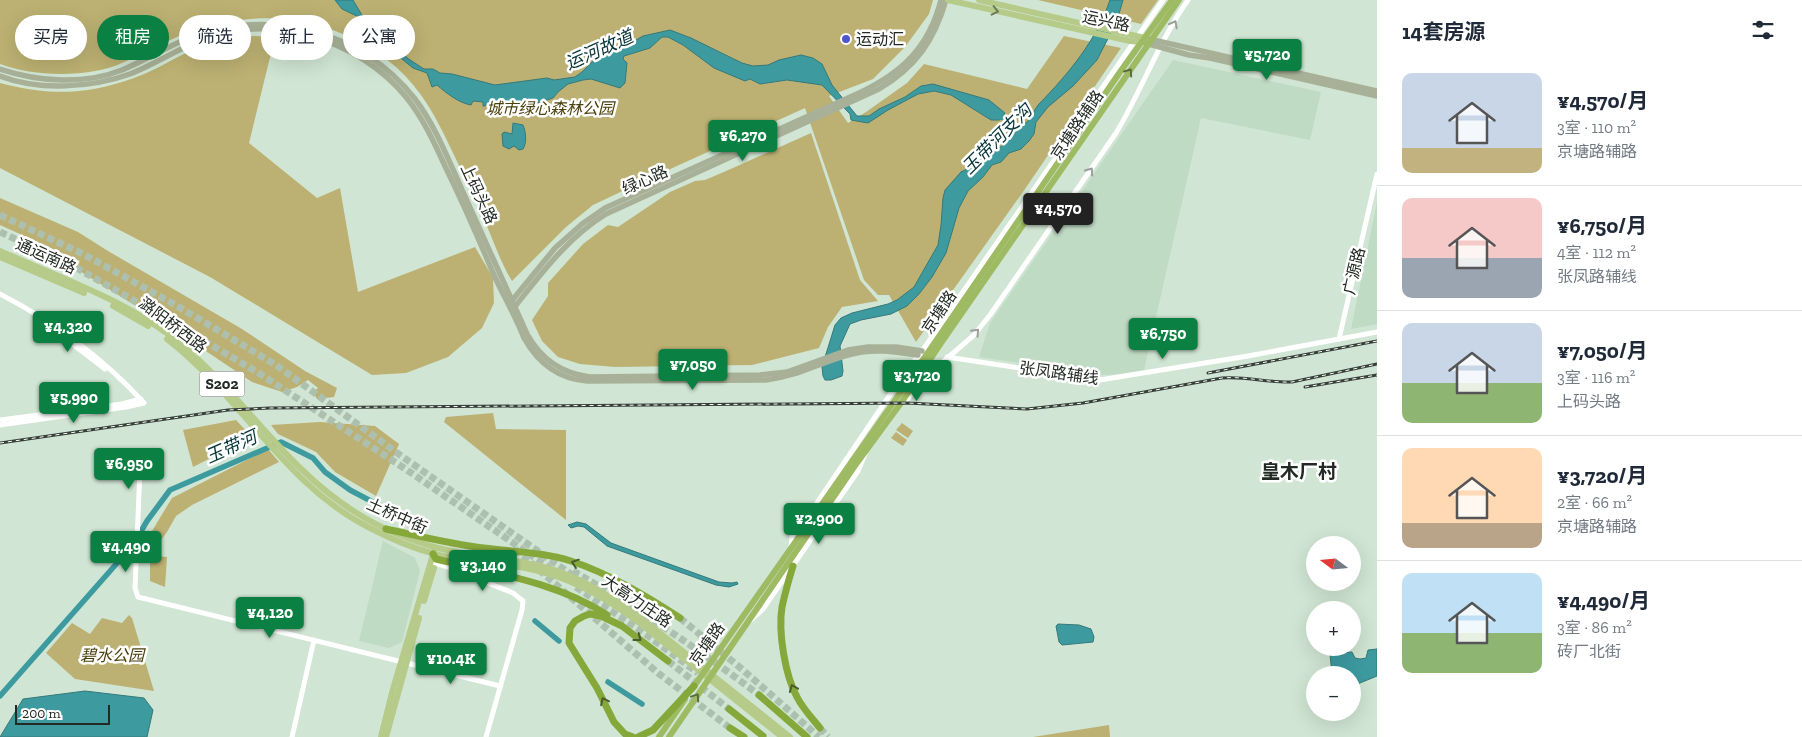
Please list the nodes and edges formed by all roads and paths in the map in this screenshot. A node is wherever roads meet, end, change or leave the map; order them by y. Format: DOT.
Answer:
graph roads {
  1 [pos="941,0"];
  2 [pos="947,0"];
  3 [pos="979,0"];
  4 [pos="1163,0"];
  5 [pos="1172,0"];
  6 [pos="1180,0"];
  7 [pos="1188,0"];
  8 [pos="1096,30"];
  9 [pos="1123,32"];
  10 [pos="1121,39"];
  11 [pos="1143,40"];
  12 [pos="1162,46"];
  13 [pos="0,69"];
  14 [pos="0,76"];
  15 [pos="1377,91"];
  16 [pos="408,94"];
  17 [pos="1377,96"];
  18 [pos="1377,174"];
  19 [pos="0,250"];
  20 [pos="0,257"];
  21 [pos="80,289"];
  22 [pos="0,296"];
  23 [pos="512,306"];
  24 [pos="1377,332"];
  25 [pos="1339,339"];
  26 [pos="920,353"];
  27 [pos="947,357"];
  28 [pos="921,381"];
  29 [pos="912,386"];
  30 [pos="140,401"];
  31 [pos="897,409"];
  32 [pos="0,420"];
  33 [pos="0,425"];
  34 [pos="869,446"];
  35 [pos="140,470"];
  36 [pos="342,508"];
  37 [pos="816,522"];
  38 [pos="386,529"];
  39 [pos="812,538"];
  40 [pos="790,548"];
  41 [pos="437,551"];
  42 [pos="793,566"];
  43 [pos="680,618"];
  44 [pos="622,626"];
  45 [pos="744,627"];
  46 [pos="314,640"];
  47 [pos="668,661"];
  48 [pos="404,663"];
  49 [pos="707,674"];
  50 [pos="500,686"];
  51 [pos="694,686"];
  52 [pos="759,696"];
  53 [pos="728,709"];
  54 [pos="730,728"];
  55 [pos="820,728"];
  56 [pos="763,736"];
  57 [pos="292,737"];
  58 [pos="381,737"];
  59 [pos="386,737"];
  60 [pos="486,737"];
  61 [pos="633,737"];
  62 [pos="638,737"];
  63 [pos="659,737"];
  64 [pos="669,737"];
  65 [pos="744,737"];
  66 [pos="782,737"];
  67 [pos="790,737"];
  68 [pos="806,737"];
  1 -- 23 [label="main road, 绿心路"];
  2 -- 8 [label="main road, 运兴路, one-way"];
  2 -- 23 [label="main road, 绿心路"];
  3 -- 8 [label="main road, 运兴路"];
  4 -- 11 [label="street, 京塘路辅路"];
  5 -- 11 [label="highway, 京塘路"];
  6 -- 11 [label="highway, 京塘路"];
  12 -- 7 [label="street, one-way"];
  8 -- 9 [label="main road, 运兴路"];
  8 -- 10 [label="main road, 运兴路"];
  9 -- 10 [label="main road"];
  9 -- 11 [label="main road, 运兴路"];
  10 -- 11 [label="main road, 运兴路"];
  11 -- 12 [label="main road"];
  11 -- 26 [label="street, 京塘路辅路"];
  29 -- 11 [label="highway, 京塘路, one-way"];
  11 -- 40 [label="highway, 京塘路"];
  12 -- 15 [label="main road"];
  12 -- 17 [label="main road"];
  27 -- 12 [label="street, one-way"];
  13 -- 16 [label="main road, 上码头路"];
  14 -- 16 [label="main road, 上码头路"];
  16 -- 23 [label="main road, 上码头路"];
  18 -- 25 [label="street, 广源路"];
  19 -- 21 [label="main road, 通运南路 / S202"];
  20 -- 21 [label="main road, 通运南路 / S202"];
  21 -- 36 [label="main road, 潞阳桥西路 / S202"];
  22 -- 30 [label="street"];
  23 -- 26 [label="main road, 上码头路"];
  24 -- 25 [label="street, 张凤路辅线"];
  25 -- 27 [label="street, 张凤路辅线"];
  26 -- 40 [label="street, 京塘路辅路"];
  27 -- 28 [label="street"];
  28 -- 29 [label="street"];
  28 -- 31 [label="street"];
  29 -- 31 [label="highway, 京塘路"];
  30 -- 32 [label="street"];
  30 -- 33 [label="street"];
  31 -- 34 [label="highway, 京塘路"];
  34 -- 37 [label="highway, 京塘路"];
  34 -- 39 [label="street"];
  35 -- 46 [label="street"];
  36 -- 38 [label="main road, 土桥中街 / S202"];
  36 -- 41 [label="main road, 大高力庄路"];
  37 -- 39 [label="highway"];
  37 -- 45 [label="highway, 京塘路"];
  38 -- 41 [label="highway"];
  39 -- 42 [label="street"];
  40 -- 49 [label="highway, 京塘路"];
  43 -- 41 [label="highway, one-way"];
  41 -- 44 [label="highway"];
  41 -- 48 [label="main road"];
  41 -- 49 [label="main road, 大高力庄路"];
  41 -- 50 [label="street"];
  42 -- 45 [label="street"];
  55 -- 42 [label="highway, one-way"];
  44 -- 47 [label="highway, one-way"];
  61 -- 44 [label="highway, one-way"];
  45 -- 49 [label="highway, 京塘路"];
  46 -- 48 [label="street"];
  46 -- 57 [label="street"];
  48 -- 50 [label="street"];
  48 -- 58 [label="main road"];
  48 -- 59 [label="main road"];
  49 -- 51 [label="highway, 京塘路"];
  64 -- 49 [label="highway, 京塘路, one-way"];
  49 -- 66 [label="main road, 大高力庄路"];
  49 -- 67 [label="main road, 大高力庄路"];
  50 -- 60 [label="street"];
  51 -- 62 [label="highway"];
  51 -- 63 [label="highway, 京塘路"];
  52 -- 68 [label="highway"];
  53 -- 56 [label="highway"];
  54 -- 65 [label="highway"];
}
